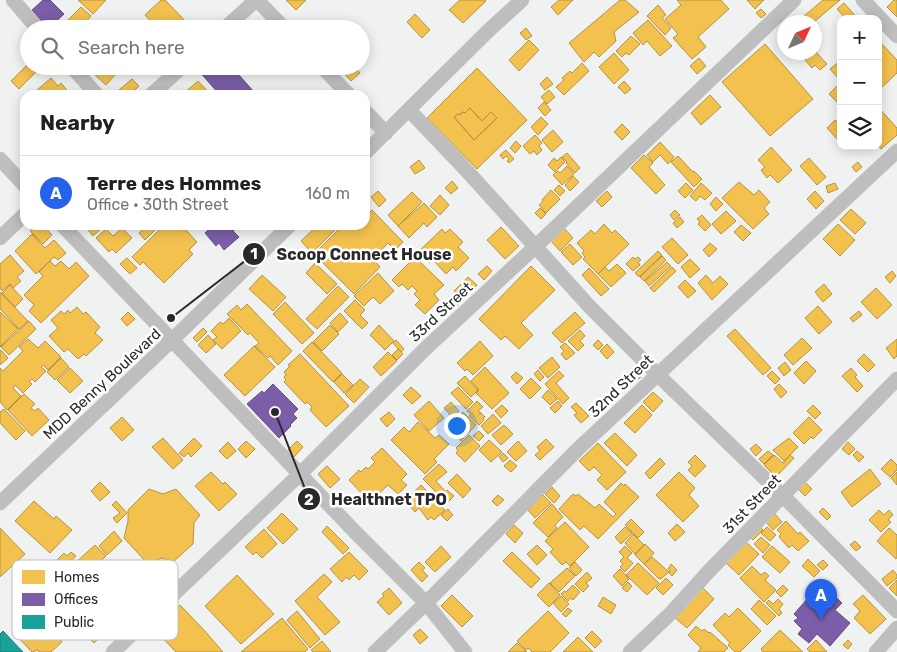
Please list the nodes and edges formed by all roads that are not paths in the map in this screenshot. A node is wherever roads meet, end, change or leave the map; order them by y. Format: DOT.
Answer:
graph roads {
  1 [pos="13,0"];
  2 [pos="256,0"];
  3 [pos="522,0"];
  4 [pos="794,0"];
  5 [pos="863,0"];
  6 [pos="30,20"];
  7 [pos="234,20"];
  8 [pos="276,20"];
  9 [pos="897,36"];
  10 [pos="79,75"];
  11 [pos="173,75"];
  12 [pos="330,75"];
  13 [pos="93,90"];
  14 [pos="157,90"];
  15 [pos="344,90"];
  16 [pos="410,111"];
  17 [pos="370,116"];
  18 [pos="386,133"];
  19 [pos="370,148"];
  20 [pos="897,151"];
  21 [pos="0,159"];
  22 [pos="20,181"];
  23 [pos="20,219"];
  24 [pos="67,230"];
  25 [pos="285,230"];
  26 [pos="0,238"];
  27 [pos="535,248"];
  28 [pos="172,342"];
  29 [pos="657,374"];
  30 [pos="897,379"];
  31 [pos="300,474"];
  32 [pos="783,496"];
  33 [pos="0,503"];
  34 [pos="178,590"];
  35 [pos="426,603"];
  36 [pos="897,611"];
  37 [pos="897,628"];
  38 [pos="126,640"];
  39 [pos="113,652"];
  40 [pos="375,652"];
  41 [pos="465,652"];
  42 [pos="630,652"];
  43 [pos="876,652"];
  1 -- 6 [label="street"];
  2 -- 7 [label="street"];
  2 -- 8 [label="street"];
  3 -- 16 [label="street"];
  4 -- 27 [label="street, 33rd Street"];
  5 -- 9 [label="street"];
  10 -- 13 [label="street"];
  11 -- 14 [label="street"];
  12 -- 15 [label="street"];
  16 -- 18 [label="street"];
  16 -- 27 [label="street"];
  17 -- 18 [label="street"];
  18 -- 19 [label="street"];
  20 -- 29 [label="street, 32nd Street"];
  21 -- 22 [label="street"];
  23 -- 26 [label="street"];
  24 -- 28 [label="street"];
  25 -- 28 [label="street, MDD Benny Boulevard"];
  27 -- 29 [label="street"];
  27 -- 31 [label="street, 33rd Street"];
  28 -- 31 [label="street"];
  28 -- 33 [label="street, MDD Benny Boulevard"];
  29 -- 32 [label="street"];
  29 -- 35 [label="street, 32nd Street"];
  30 -- 32 [label="street, 31st Street"];
  31 -- 34 [label="street, 33rd Street"];
  31 -- 35 [label="street"];
  32 -- 36 [label="street"];
  32 -- 42 [label="street, 31st Street"];
  35 -- 40 [label="street, 32nd Street"];
  35 -- 41 [label="street"];
  37 -- 43 [label="street"];
  38 -- 39 [label="street, 33rd Street"];
}
